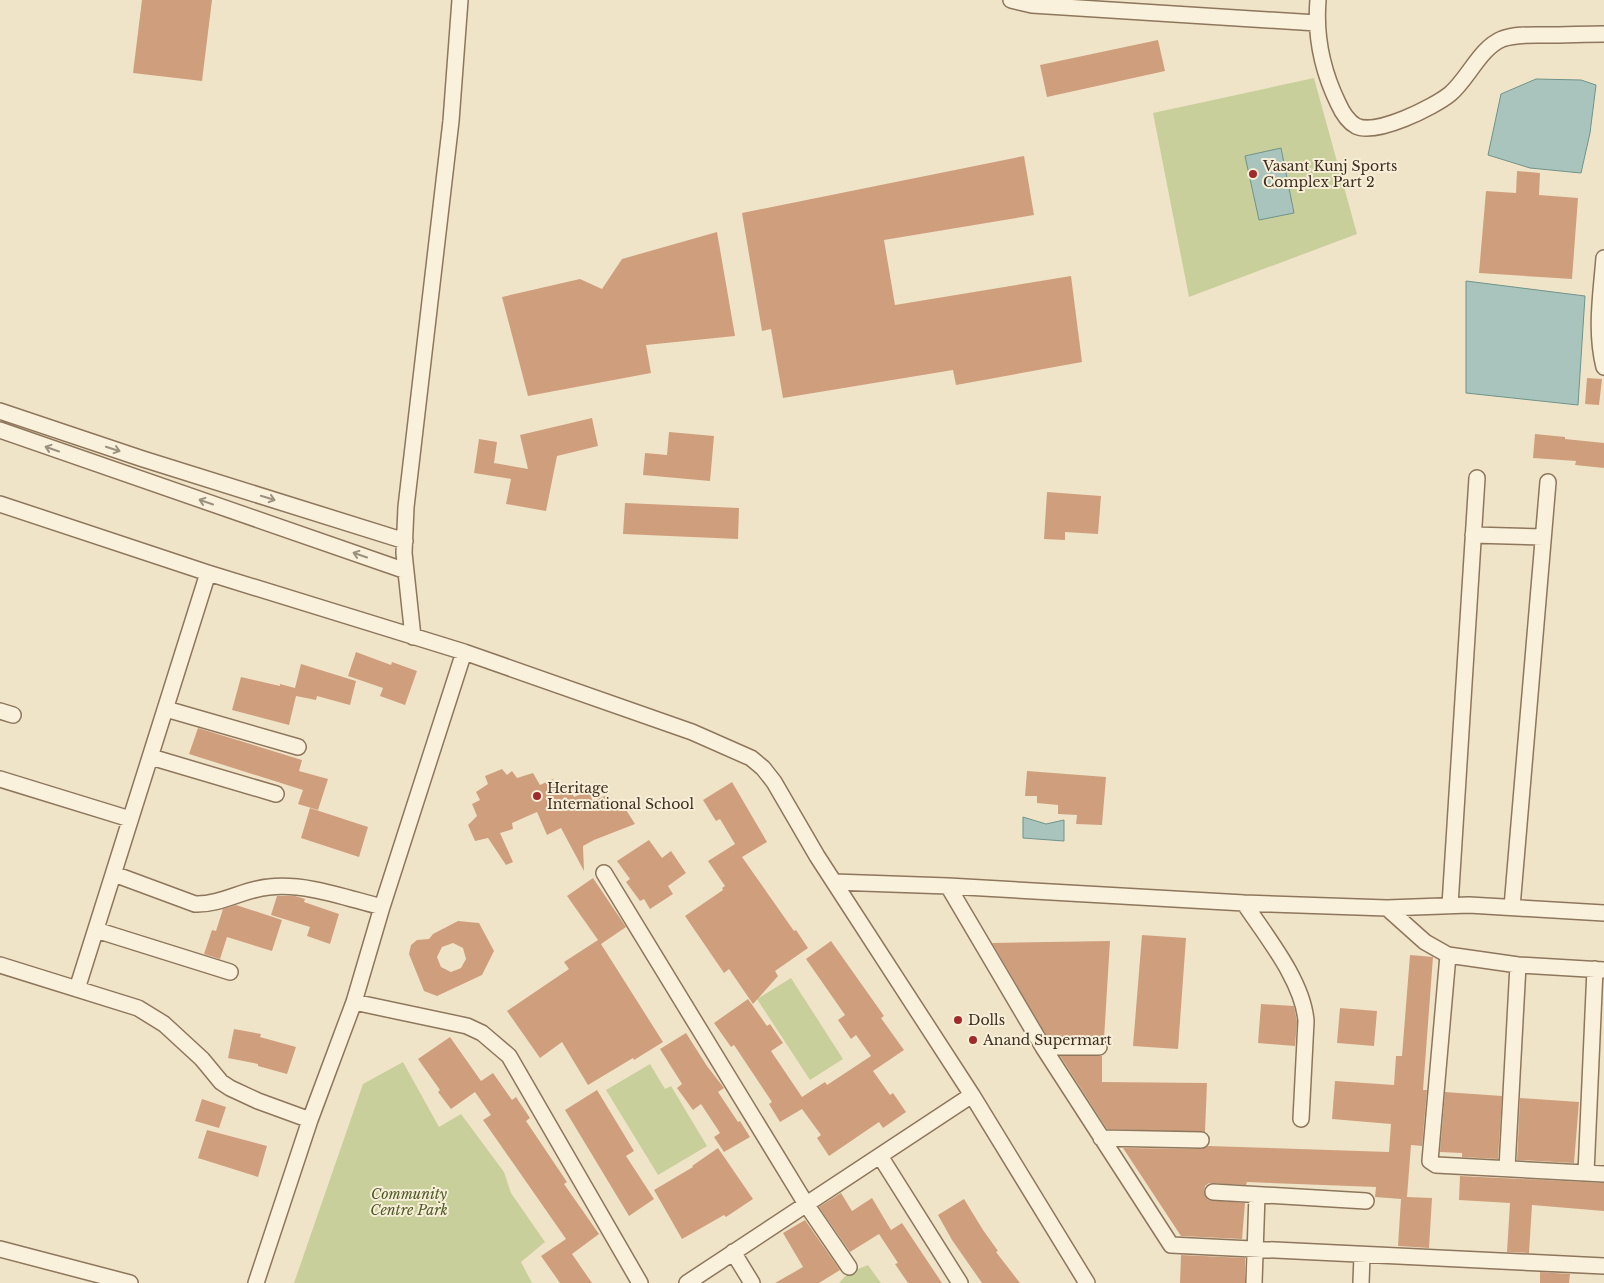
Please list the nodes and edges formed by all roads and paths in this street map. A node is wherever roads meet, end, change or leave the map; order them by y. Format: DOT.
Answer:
graph roads {
  1 [pos="460,0"];
  2 [pos="1011,0"];
  3 [pos="1318,0"];
  4 [pos="1317,23"];
  5 [pos="1604,34"];
  6 [pos="1604,258"];
  7 [pos="1604,368"];
  8 [pos="0,411"];
  9 [pos="0,430"];
  10 [pos="1477,478"];
  11 [pos="1548,482"];
  12 [pos="0,504"];
  13 [pos="1473,535"];
  14 [pos="1543,537"];
  15 [pos="405,541"];
  16 [pos="406,571"];
  17 [pos="208,573"];
  18 [pos="413,637"];
  19 [pos="464,652"];
  20 [pos="166,709"];
  21 [pos="298,747"];
  22 [pos="151,757"];
  23 [pos="0,779"];
  24 [pos="276,794"];
  25 [pos="130,819"];
  26 [pos="604,873"];
  27 [pos="114,874"];
  28 [pos="834,882"];
  29 [pos="948,886"];
  30 [pos="1244,903"];
  31 [pos="1450,905"];
  32 [pos="1512,906"];
  33 [pos="382,907"];
  34 [pos="1387,908"];
  35 [pos="1604,913"];
  36 [pos="96,930"];
  37 [pos="1448,955"];
  38 [pos="0,965"];
  39 [pos="1518,965"];
  40 [pos="1600,970"];
  41 [pos="230,972"];
  42 [pos="76,989"];
  43 [pos="354,1002"];
  44 [pos="1043,1047"];
  45 [pos="1100,1047"];
  46 [pos="972,1095"];
  47 [pos="1301,1119"];
  48 [pos="310,1120"];
  49 [pos="1101,1138"];
  50 [pos="1201,1140"];
  51 [pos="880,1156"];
  52 [pos="1507,1168"];
  53 [pos="1586,1173"];
  54 [pos="1604,1174"];
  55 [pos="1213,1192"];
  56 [pos="1257,1195"];
  57 [pos="1366,1201"];
  58 [pos="806,1204"];
  59 [pos="0,1248"];
  60 [pos="1255,1251"];
  61 [pos="733,1252"];
  62 [pos="1362,1255"];
  63 [pos="1604,1266"];
  64 [pos="849,1267"];
  65 [pos="130,1283"];
  66 [pos="256,1283"];
  67 [pos="640,1283"];
  68 [pos="687,1283"];
  69 [pos="752,1283"];
  70 [pos="960,1283"];
  71 [pos="1087,1283"];
  72 [pos="1254,1283"];
  73 [pos="1362,1283"];
  1 -- 15 [label="street"];
  2 -- 4 [label="street"];
  3 -- 4 [label="street"];
  4 -- 5 [label="street"];
  6 -- 7 [label="street"];
  8 -- 15 [label="street, one-way"];
  16 -- 9 [label="street, one-way"];
  10 -- 13 [label="street"];
  11 -- 14 [label="street"];
  12 -- 17 [label="street"];
  13 -- 14 [label="street"];
  13 -- 31 [label="street"];
  14 -- 32 [label="street"];
  15 -- 16 [label="street"];
  16 -- 18 [label="street"];
  17 -- 18 [label="street"];
  17 -- 20 [label="street"];
  18 -- 19 [label="street"];
  19 -- 28 [label="street"];
  19 -- 33 [label="street"];
  20 -- 21 [label="street"];
  20 -- 22 [label="street"];
  22 -- 24 [label="street"];
  22 -- 25 [label="street"];
  23 -- 25 [label="street"];
  25 -- 27 [label="street"];
  26 -- 58 [label="street"];
  27 -- 33 [label="street"];
  27 -- 36 [label="street"];
  28 -- 29 [label="street"];
  28 -- 46 [label="street"];
  29 -- 30 [label="street"];
  29 -- 44 [label="street"];
  30 -- 34 [label="street"];
  30 -- 47 [label="street"];
  31 -- 32 [label="street"];
  31 -- 34 [label="street"];
  32 -- 35 [label="street"];
  33 -- 43 [label="street"];
  34 -- 37 [label="street"];
  36 -- 41 [label="street"];
  36 -- 42 [label="street"];
  37 -- 39 [label="street"];
  37 -- 52 [label="street"];
  38 -- 42 [label="street"];
  39 -- 40 [label="street"];
  39 -- 52 [label="street"];
  40 -- 53 [label="street"];
  42 -- 48 [label="street"];
  43 -- 48 [label="street"];
  43 -- 67 [label="street"];
  44 -- 45 [label="street"];
  44 -- 49 [label="street"];
  46 -- 51 [label="street"];
  46 -- 71 [label="street"];
  48 -- 66 [label="street"];
  49 -- 50 [label="street"];
  49 -- 60 [label="street"];
  51 -- 58 [label="street"];
  51 -- 70 [label="street"];
  52 -- 53 [label="street"];
  53 -- 54 [label="street"];
  55 -- 56 [label="street"];
  56 -- 57 [label="street"];
  56 -- 60 [label="street"];
  58 -- 61 [label="street"];
  58 -- 64 [label="street"];
  59 -- 65 [label="street"];
  60 -- 62 [label="street"];
  60 -- 72 [label="street"];
  61 -- 68 [label="street"];
  61 -- 69 [label="street"];
  62 -- 63 [label="street"];
  62 -- 73 [label="street"];
}
